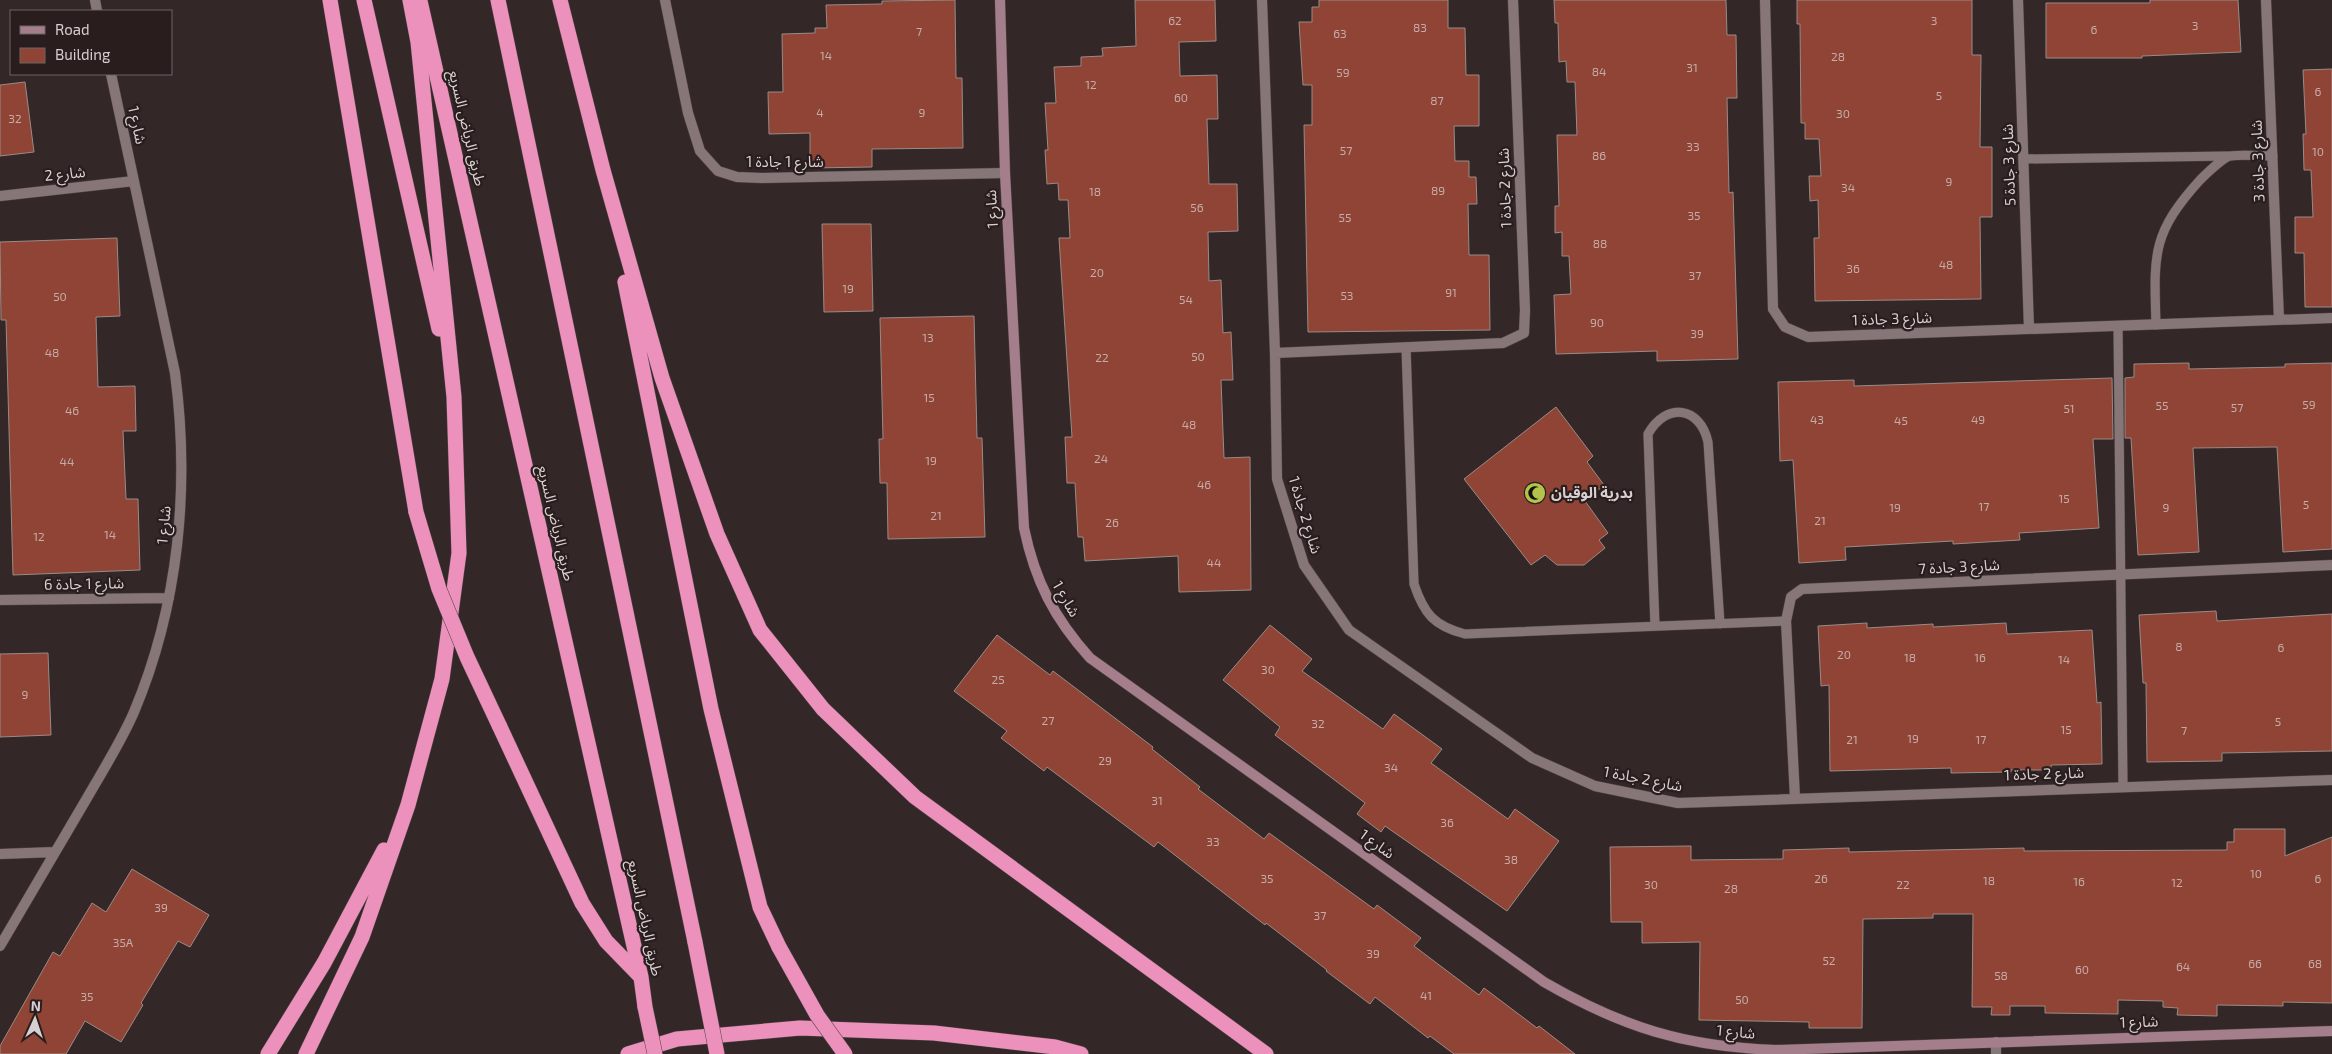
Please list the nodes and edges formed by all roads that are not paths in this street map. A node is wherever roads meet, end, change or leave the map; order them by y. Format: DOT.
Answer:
graph roads {
  1 [pos="330,0"];
  2 [pos="364,0"];
  3 [pos="410,0"];
  4 [pos="420,0"];
  5 [pos="498,0"];
  6 [pos="560,0"];
  7 [pos="665,0"];
  8 [pos="1000,0"];
  9 [pos="1262,0"];
  10 [pos="1513,0"];
  11 [pos="1765,0"];
  12 [pos="2018,0"];
  13 [pos="2266,0"];
  14 [pos="111,75"];
  15 [pos="2228,156"];
  16 [pos="2273,156"];
  17 [pos="2024,159"];
  18 [pos="603,170"];
  19 [pos="1005,173"];
  20 [pos="134,181"];
  21 [pos="0,196"];
  22 [pos="2332,318"];
  23 [pos="2279,320"];
  24 [pos="2156,324"];
  25 [pos="2118,326"];
  26 [pos="2029,329"];
  27 [pos="1406,347"];
  28 [pos="1274,353"];
  29 [pos="454,397"];
  30 [pos="2332,565"];
  31 [pos="2121,574"];
  32 [pos="169,598"];
  33 [pos="0,600"];
  34 [pos="1786,621"];
  35 [pos="1720,624"];
  36 [pos="1655,626"];
  37 [pos="2332,780"];
  38 [pos="2123,787"];
  39 [pos="1795,798"];
  40 [pos="408,805"];
  41 [pos="55,852"];
  42 [pos="0,854"];
  43 [pos="0,946"];
  44 [pos="641,977"];
  45 [pos="2332,1031"];
  46 [pos="1996,1042"];
  47 [pos="268,1054"];
  48 [pos="306,1054"];
  49 [pos="628,1054"];
  50 [pos="655,1054"];
  51 [pos="717,1054"];
  52 [pos="845,1054"];
  53 [pos="1080,1054"];
  54 [pos="1266,1054"];
  55 [pos="1996,1054"];
  1 -- 44 [label="highway, bridge"];
  2 -- 29 [label="highway"];
  3 -- 29 [label="highway"];
  4 -- 44 [label="highway, طريق الرياض السريع"];
  5 -- 51 [label="highway, bridge"];
  6 -- 18 [label="highway"];
  7 -- 19 [label="street, شارع 1 جادة 1"];
  8 -- 19 [label="street, شارع 1"];
  9 -- 28 [label="street, شارع 2 جادة 1"];
  10 -- 27 [label="street, شارع 2 جادة 1"];
  11 -- 26 [label="street, شارع 3 جادة 1"];
  12 -- 17 [label="street, شارع 3 جادة 5"];
  13 -- 16 [label="street, شارع 3 جادة 3"];
  14 -- 20 [label="street, شارع 1"];
  15 -- 16 [label="lane"];
  15 -- 17 [label="lane"];
  15 -- 24 [label="lane"];
  16 -- 23 [label="street, شارع 3 جادة 3"];
  17 -- 26 [label="street, شارع 3 جادة 5"];
  18 -- 52 [label="highway, bridge"];
  18 -- 54 [label="highway"];
  19 -- 46 [label="street, شارع 1"];
  20 -- 21 [label="street, شارع 2"];
  20 -- 32 [label="street, شارع 1"];
  22 -- 23 [label="street, شارع 3 جادة 1"];
  23 -- 24 [label="street, شارع 3 جادة 1"];
  24 -- 25 [label="street, شارع 3 جادة 1"];
  25 -- 26 [label="street, شارع 3 جادة 1"];
  25 -- 31 [label="lane"];
  27 -- 28 [label="street, شارع 2 جادة 1"];
  27 -- 36 [label="lane"];
  28 -- 39 [label="street, شارع 2 جادة 1"];
  29 -- 40 [label="highway"];
  30 -- 31 [label="street, شارع 3 جادة 7"];
  31 -- 34 [label="street, شارع 3 جادة 7"];
  31 -- 38 [label="lane"];
  32 -- 33 [label="street, شارع 1 جادة 6"];
  32 -- 41 [label="street, شارع 1"];
  34 -- 35 [label="lane"];
  34 -- 39 [label="street, شارع 3 جادة 7"];
  35 -- 36 [label="lane"];
  35 -- 36 [label="lane"];
  37 -- 38 [label="street, شارع 2 جادة 1"];
  38 -- 39 [label="street, شارع 2 جادة 1"];
  40 -- 47 [label="highway"];
  40 -- 48 [label="highway"];
  41 -- 42 [label="street"];
  41 -- 43 [label="street, شارع 1"];
  44 -- 50 [label="highway, طريق الرياض السريع, bridge"];
  45 -- 46 [label="street, شارع 1"];
  46 -- 55 [label="street"];
  49 -- 53 [label="highway"];
}
